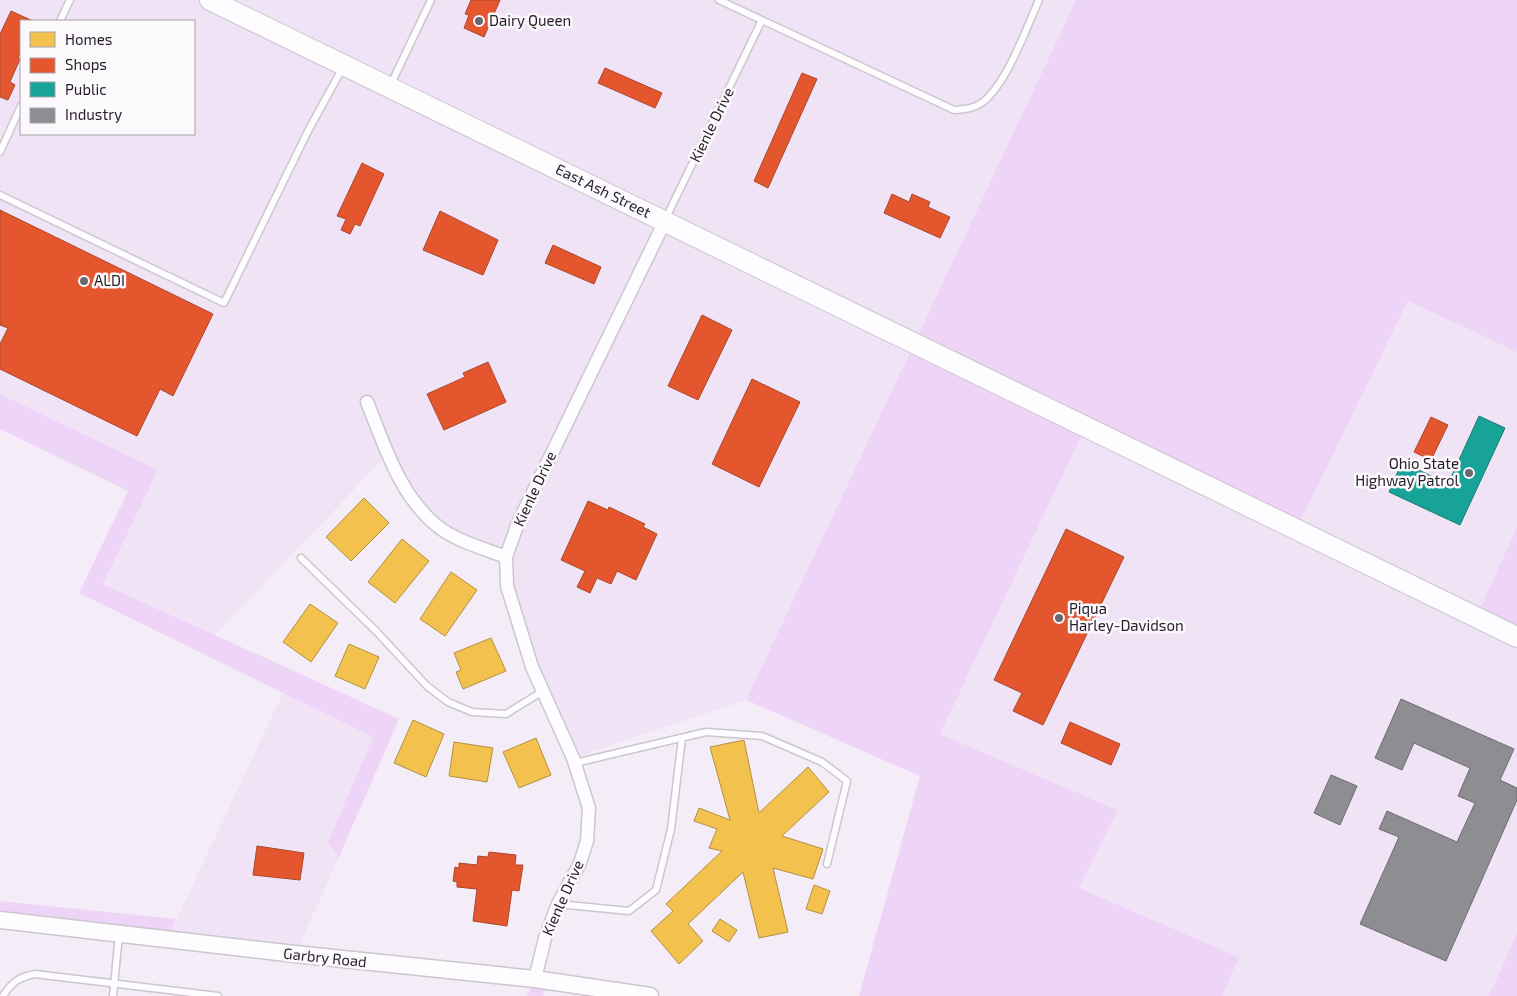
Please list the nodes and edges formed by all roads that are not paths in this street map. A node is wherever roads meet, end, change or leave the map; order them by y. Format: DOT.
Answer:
graph roads {
  1 [pos="70,0"];
  2 [pos="210,0"];
  3 [pos="431,0"];
  4 [pos="719,0"];
  5 [pos="1039,0"];
  6 [pos="60,20"];
  7 [pos="762,20"];
  8 [pos="344,65"];
  9 [pos="389,87"];
  10 [pos="20,108"];
  11 [pos="0,152"];
  12 [pos="0,195"];
  13 [pos="665,221"];
  14 [pos="368,402"];
  15 [pos="506,557"];
  16 [pos="301,558"];
  17 [pos="1517,637"];
  18 [pos="544,690"];
  19 [pos="682,738"];
  20 [pos="575,764"];
  21 [pos="827,864"];
  22 [pos="558,904"];
  23 [pos="0,920"];
  24 [pos="120,934"];
  25 [pos="535,979"];
  26 [pos="114,983"];
  27 [pos="3,996"];
  28 [pos="113,996"];
  29 [pos="218,996"];
  30 [pos="650,996"];
  1 -- 6 [label="lane"];
  2 -- 8 [label="main road, East Ash Street"];
  3 -- 9 [label="lane"];
  4 -- 7 [label="lane"];
  5 -- 7 [label="lane"];
  7 -- 13 [label="lane, Kienle Drive"];
  8 -- 9 [label="main road, East Ash Street"];
  8 -- 12 [label="lane"];
  9 -- 13 [label="main road, East Ash Street"];
  10 -- 11 [label="lane"];
  13 -- 15 [label="street, Kienle Drive"];
  13 -- 17 [label="main road, East Ash Street"];
  14 -- 15 [label="street"];
  15 -- 18 [label="street, Kienle Drive"];
  16 -- 18 [label="lane"];
  18 -- 20 [label="street, Kienle Drive"];
  19 -- 20 [label="lane"];
  19 -- 21 [label="lane"];
  19 -- 22 [label="lane"];
  20 -- 22 [label="street, Kienle Drive"];
  22 -- 25 [label="street, Kienle Drive"];
  23 -- 24 [label="street, Garbry Road"];
  24 -- 25 [label="street, Garbry Road"];
  24 -- 26 [label="lane"];
  25 -- 30 [label="street, Garbry Road"];
  26 -- 27 [label="lane"];
  26 -- 28 [label="lane"];
  26 -- 29 [label="lane"];
}
